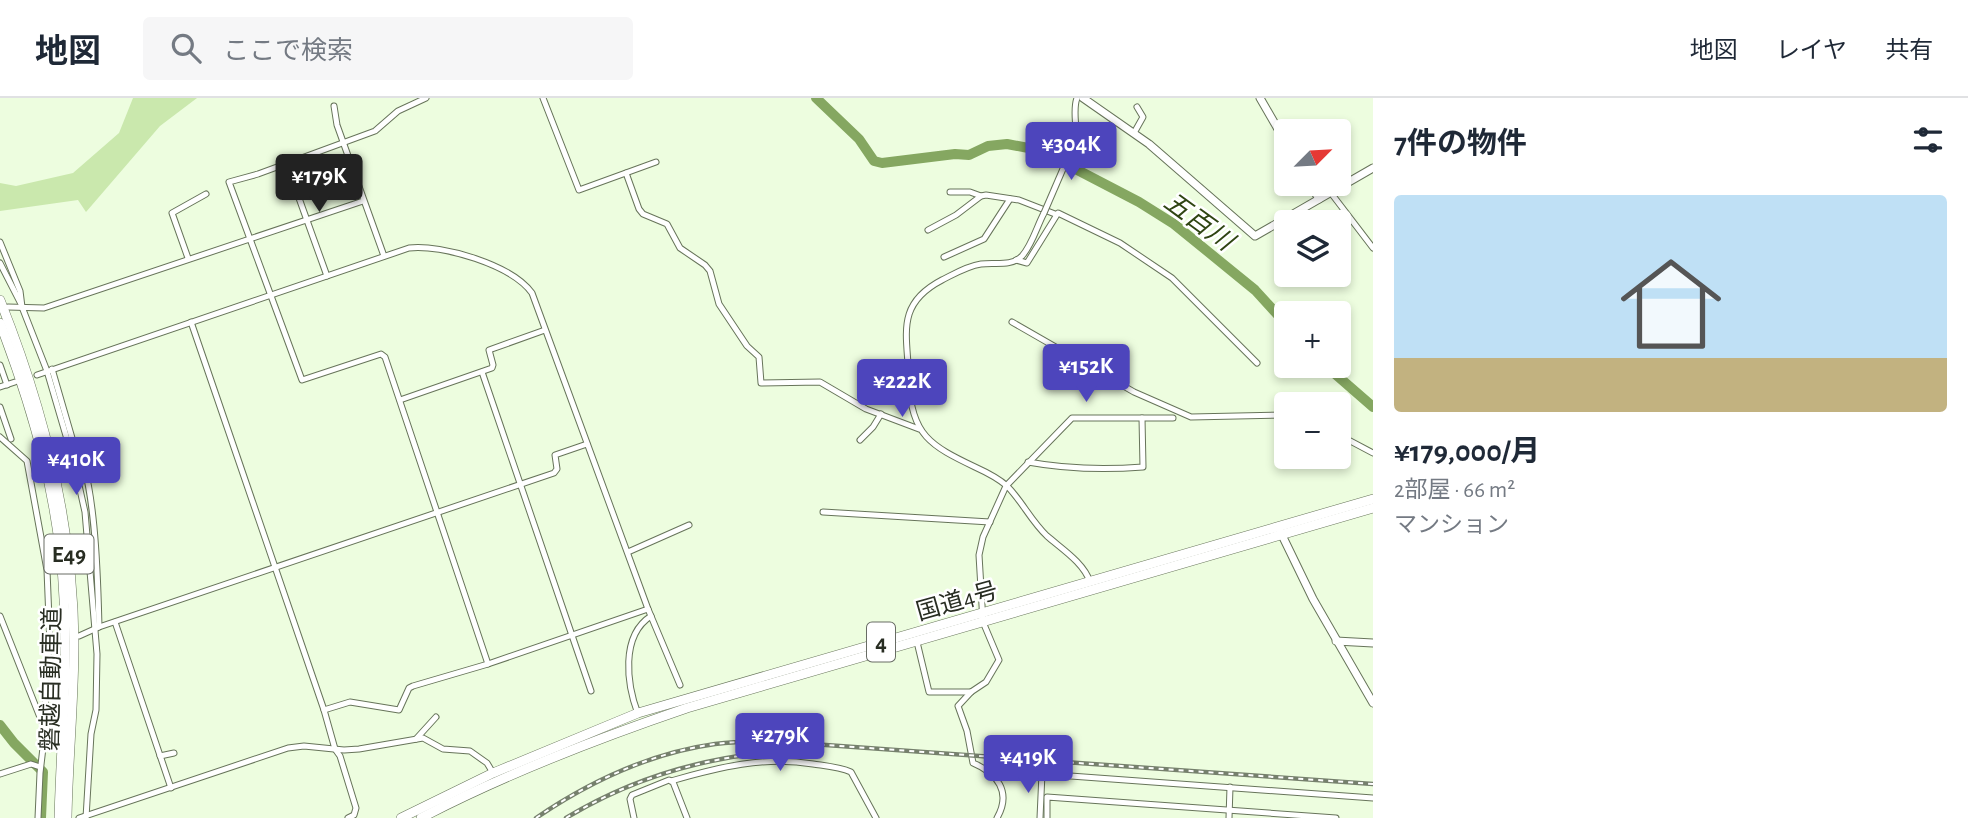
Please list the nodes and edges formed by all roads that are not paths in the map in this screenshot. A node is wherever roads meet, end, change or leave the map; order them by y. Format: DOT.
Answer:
graph roads {
  1 [pos="426,98"];
  2 [pos="542,98"];
  3 [pos="1077,98"];
  4 [pos="1083,98"];
  5 [pos="1260,98"];
  6 [pos="334,106"];
  7 [pos="1137,107"];
  8 [pos="1274,122"];
  9 [pos="1134,132"];
  10 [pos="343,141"];
  11 [pos="286,162"];
  12 [pos="656,162"];
  13 [pos="1373,168"];
  14 [pos="626,173"];
  15 [pos="306,177"];
  16 [pos="1351,181"];
  17 [pos="295,182"];
  18 [pos="950,192"];
  19 [pos="206,194"];
  20 [pos="981,196"];
  21 [pos="1317,196"];
  22 [pos="1325,196"];
  23 [pos="1333,196"];
  24 [pos="1010,199"];
  25 [pos="1319,199"];
  26 [pos="363,201"];
  27 [pos="1055,214"];
  28 [pos="306,219"];
  29 [pos="928,230"];
  30 [pos="249,237"];
  31 [pos="0,242"];
  32 [pos="1373,248"];
  33 [pos="384,256"];
  34 [pos="944,257"];
  35 [pos="188,258"];
  36 [pos="1016,260"];
  37 [pos="0,263"];
  38 [pos="327,276"];
  39 [pos="270,295"];
  40 [pos="0,300"];
  41 [pos="8,307"];
  42 [pos="22,307"];
  43 [pos="191,322"];
  44 [pos="1012,322"];
  45 [pos="0,323"];
  46 [pos="545,330"];
  47 [pos="1257,363"];
  48 [pos="0,365"];
  49 [pos="49,370"];
  50 [pos="482,372"];
  51 [pos="37,375"];
  52 [pos="15,382"];
  53 [pos="7,385"];
  54 [pos="0,387"];
  55 [pos="400,400"];
  56 [pos="0,407"];
  57 [pos="881,414"];
  58 [pos="1274,415"];
  59 [pos="1142,418"];
  60 [pos="1173,418"];
  61 [pos="919,429"];
  62 [pos="0,437"];
  63 [pos="11,439"];
  64 [pos="860,440"];
  65 [pos="1351,442"];
  66 [pos="587,444"];
  67 [pos="1373,453"];
  68 [pos="1028,462"];
  69 [pos="520,485"];
  70 [pos="1006,486"];
  71 [pos="1373,499"];
  72 [pos="1373,508"];
  73 [pos="823,512"];
  74 [pos="438,513"];
  75 [pos="990,522"];
  76 [pos="689,524"];
  77 [pos="1280,531"];
  78 [pos="628,552"];
  79 [pos="276,568"];
  80 [pos="1090,582"];
  81 [pos="648,609"];
  82 [pos="0,616"];
  83 [pos="651,616"];
  84 [pos="982,618"];
  85 [pos="115,622"];
  86 [pos="96,629"];
  87 [pos="79,636"];
  88 [pos="572,636"];
  89 [pos="8,639"];
  90 [pos="1336,641"];
  91 [pos="0,642"];
  92 [pos="917,642"];
  93 [pos="1373,643"];
  94 [pos="488,664"];
  95 [pos="680,685"];
  96 [pos="591,691"];
  97 [pos="971,692"];
  98 [pos="1373,704"];
  99 [pos="324,710"];
  100 [pos="638,713"];
  101 [pos="436,717"];
  102 [pos="642,723"];
  103 [pos="45,730"];
  104 [pos="416,739"];
  105 [pos="335,749"];
  106 [pos="174,753"];
  107 [pos="160,755"];
  108 [pos="40,767"];
  109 [pos="989,769"];
  110 [pos="493,773"];
  111 [pos="1042,773"];
  112 [pos="0,774"];
  113 [pos="671,780"];
  114 [pos="1230,787"];
  115 [pos="171,788"];
  116 [pos="1044,797"];
  117 [pos="1373,798"];
  118 [pos="1229,810"];
  119 [pos="86,817"];
  120 [pos="38,818"];
  121 [pos="59,818"];
  122 [pos="67,818"];
  123 [pos="79,818"];
  124 [pos="348,818"];
  125 [pos="401,818"];
  126 [pos="421,818"];
  127 [pos="634,818"];
  128 [pos="687,818"];
  129 [pos="876,818"];
  130 [pos="997,818"];
  131 [pos="1040,818"];
  132 [pos="1047,818"];
  133 [pos="1229,818"];
  134 [pos="1336,818"];
  1 -- 10 [label="street"];
  2 -- 14 [label="street"];
  3 -- 36 [label="street, bridge"];
  4 -- 9 [label="street"];
  5 -- 8 [label="street"];
  6 -- 10 [label="street"];
  7 -- 9 [label="street"];
  9 -- 25 [label="street"];
  10 -- 11 [label="street"];
  10 -- 26 [label="street"];
  11 -- 17 [label="street"];
  11 -- 30 [label="street"];
  12 -- 14 [label="street"];
  13 -- 16 [label="street"];
  14 -- 57 [label="street"];
  15 -- 17 [label="street"];
  17 -- 28 [label="street"];
  18 -- 20 [label="street"];
  19 -- 35 [label="street"];
  20 -- 24 [label="street"];
  20 -- 29 [label="street"];
  21 -- 25 [label="street"];
  22 -- 25 [label="street"];
  23 -- 32 [label="street"];
  24 -- 27 [label="street"];
  24 -- 34 [label="street"];
  26 -- 28 [label="street"];
  26 -- 33 [label="street"];
  27 -- 36 [label="street"];
  27 -- 47 [label="street"];
  28 -- 30 [label="street"];
  28 -- 38 [label="street"];
  30 -- 35 [label="street"];
  30 -- 39 [label="street"];
  31 -- 42 [label="street"];
  33 -- 38 [label="street"];
  33 -- 46 [label="street"];
  35 -- 42 [label="street"];
  36 -- 61 [label="street"];
  37 -- 42 [label="street"];
  38 -- 39 [label="street"];
  39 -- 43 [label="street"];
  39 -- 55 [label="street"];
  40 -- 122 [label="highway, 磐越自動車道 / E49"];
  41 -- 42 [label="street"];
  42 -- 49 [label="street"];
  43 -- 49 [label="street"];
  43 -- 79 [label="street"];
  44 -- 58 [label="street"];
  45 -- 121 [label="highway, 磐越自動車道 / E49"];
  46 -- 50 [label="street"];
  46 -- 66 [label="street"];
  48 -- 53 [label="street"];
  49 -- 51 [label="street"];
  49 -- 86 [label="street"];
  49 -- 86 [label="street"];
  50 -- 55 [label="street"];
  50 -- 69 [label="street"];
  52 -- 53 [label="street"];
  53 -- 54 [label="street"];
  55 -- 74 [label="street"];
  56 -- 63 [label="street"];
  57 -- 61 [label="street"];
  57 -- 64 [label="street"];
  59 -- 60 [label="street"];
  59 -- 68 [label="street"];
  59 -- 68 [label="street"];
  61 -- 70 [label="street"];
  62 -- 103 [label="street"];
  65 -- 67 [label="street"];
  66 -- 69 [label="street"];
  66 -- 78 [label="street"];
  68 -- 70 [label="street"];
  69 -- 74 [label="street"];
  69 -- 88 [label="street"];
  70 -- 75 [label="street"];
  70 -- 80 [label="street"];
  71 -- 77 [label="highway, 国道4号 / 4"];
  72 -- 77 [label="highway, 国道4号 / 4"];
  73 -- 75 [label="street"];
  74 -- 79 [label="street"];
  74 -- 94 [label="street"];
  75 -- 84 [label="street"];
  76 -- 78 [label="street"];
  77 -- 80 [label="highway, 国道4号 / 4"];
  77 -- 84 [label="highway, 国道4号 / 4"];
  77 -- 90 [label="street"];
  78 -- 81 [label="street"];
  79 -- 85 [label="street"];
  79 -- 99 [label="street"];
  80 -- 84 [label="highway, 国道4号 / 4"];
  81 -- 83 [label="street"];
  81 -- 88 [label="street"];
  82 -- 89 [label="street"];
  83 -- 95 [label="street"];
  83 -- 100 [label="street"];
  84 -- 92 [label="highway, 国道4号 / 4"];
  84 -- 97 [label="street"];
  84 -- 100 [label="highway, 国道4号 / 4"];
  85 -- 86 [label="street"];
  85 -- 107 [label="street"];
  86 -- 87 [label="street"];
  86 -- 119 [label="street"];
  88 -- 94 [label="street"];
  88 -- 96 [label="street"];
  89 -- 91 [label="street"];
  89 -- 103 [label="street"];
  90 -- 93 [label="street"];
  90 -- 98 [label="street"];
  92 -- 97 [label="street"];
  92 -- 102 [label="highway, 国道4号 / 4"];
  94 -- 99 [label="street"];
  97 -- 109 [label="street"];
  99 -- 105 [label="street"];
  100 -- 102 [label="street"];
  100 -- 110 [label="highway, 国道4号 / 4"];
  101 -- 104 [label="street"];
  102 -- 126 [label="highway, 国道4号 / 4"];
  103 -- 108 [label="street"];
  104 -- 105 [label="street"];
  104 -- 110 [label="street"];
  105 -- 115 [label="street"];
  105 -- 124 [label="street"];
  106 -- 107 [label="street"];
  107 -- 115 [label="street"];
  108 -- 112 [label="street"];
  108 -- 120 [label="street"];
  109 -- 111 [label="street"];
  109 -- 130 [label="street"];
  110 -- 125 [label="highway, 国道4号 / 4"];
  111 -- 114 [label="street"];
  111 -- 116 [label="street"];
  113 -- 127 [label="street"];
  113 -- 128 [label="street"];
  113 -- 129 [label="street"];
  114 -- 117 [label="street"];
  114 -- 118 [label="street"];
  115 -- 119 [label="street"];
  116 -- 118 [label="street"];
  116 -- 131 [label="street"];
  116 -- 132 [label="street"];
  118 -- 133 [label="street"];
  118 -- 134 [label="street"];
  119 -- 123 [label="street"];
}
